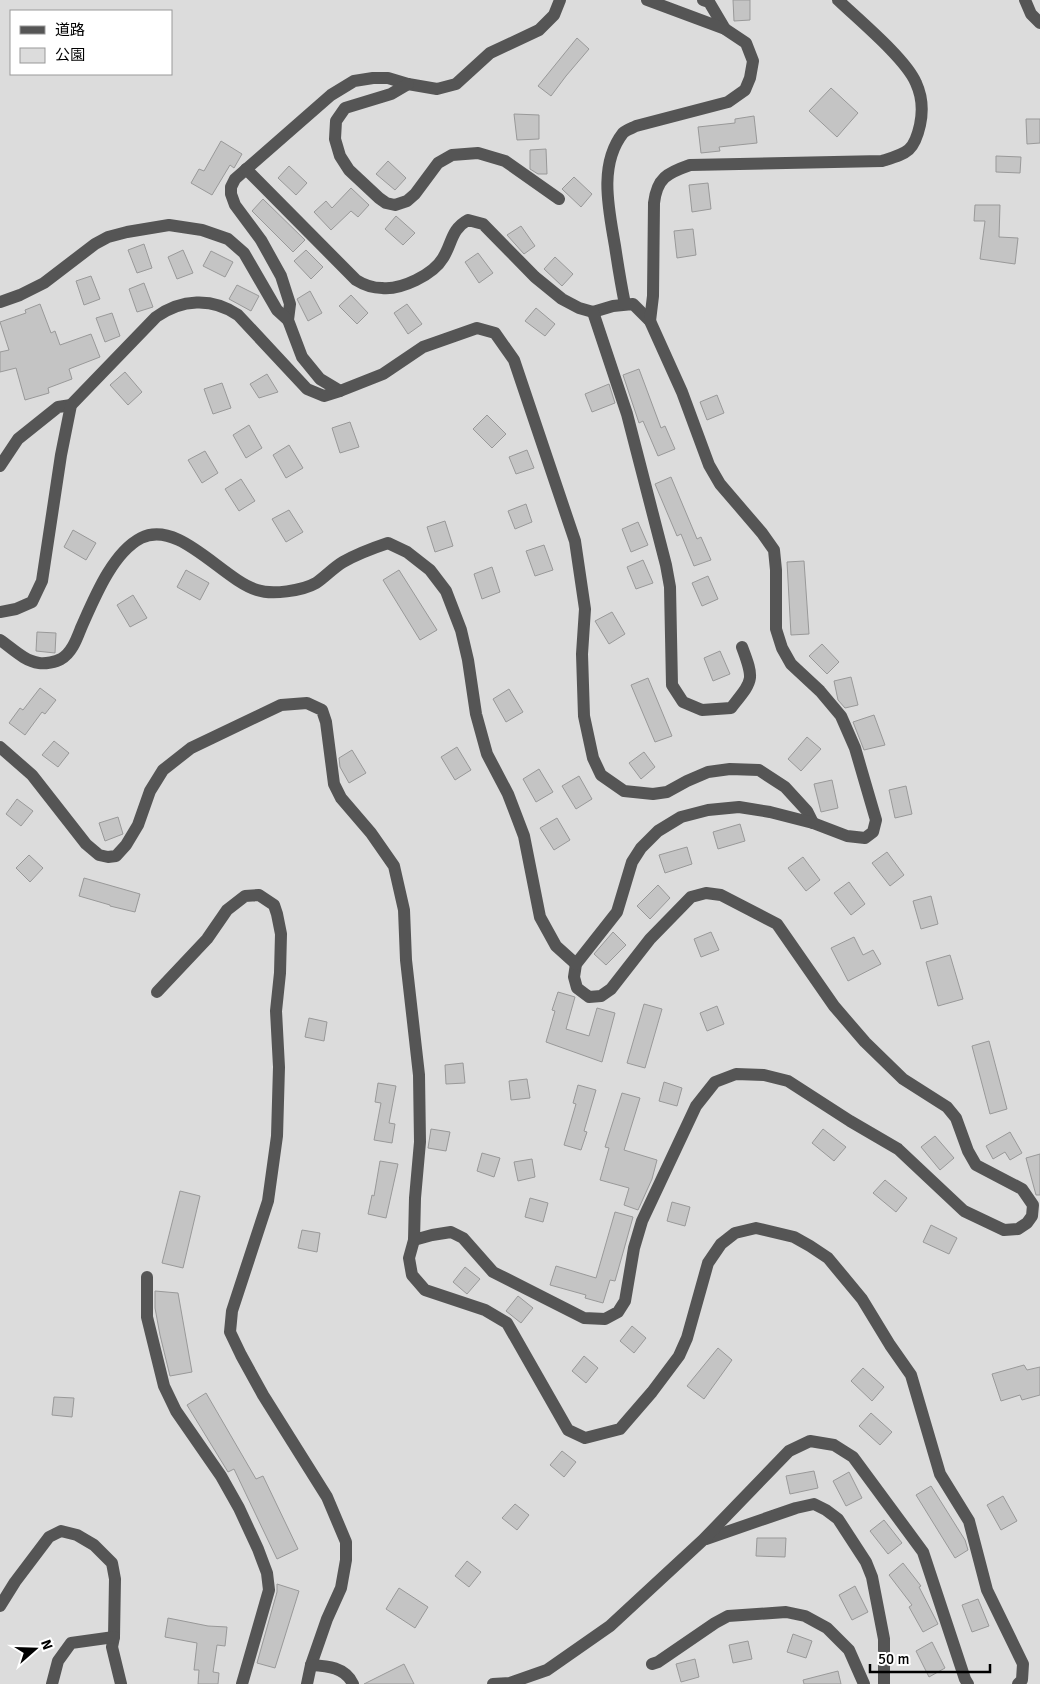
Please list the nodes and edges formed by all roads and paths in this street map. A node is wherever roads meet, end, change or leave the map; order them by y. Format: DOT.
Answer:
graph roads {
  1 [pos="560,0"];
  2 [pos="647,0"];
  3 [pos="703,0"];
  4 [pos="838,0"];
  5 [pos="1025,0"];
  6 [pos="1040,23"];
  7 [pos="725,30"];
  8 [pos="408,84"];
  9 [pos="246,169"];
  10 [pos="559,199"];
  11 [pos="0,302"];
  12 [pos="624,304"];
  13 [pos="593,312"];
  14 [pos="288,320"];
  15 [pos="650,322"];
  16 [pos="340,391"];
  17 [pos="71,405"];
  18 [pos="0,466"];
  19 [pos="0,612"];
  20 [pos="0,640"];
  21 [pos="742,647"];
  22 [pos="0,747"];
  23 [pos="813,824"];
  24 [pos="576,964"];
  25 [pos="157,992"];
  26 [pos="414,1240"];
  27 [pos="147,1277"];
  28 [pos="704,1540"];
  29 [pos="0,1606"];
  30 [pos="114,1637"];
  31 [pos="652,1664"];
  32 [pos="310,1665"];
  33 [pos="52,1684"];
  34 [pos="121,1684"];
  35 [pos="242,1684"];
  36 [pos="307,1684"];
  37 [pos="353,1684"];
  38 [pos="493,1684"];
  39 [pos="864,1684"];
  40 [pos="884,1684"];
  41 [pos="968,1684"];
  42 [pos="1018,1684"];
  1 -- 8 [label="street"];
  2 -- 7 [label="street"];
  3 -- 7 [label="street"];
  4 -- 15 [label="street"];
  5 -- 6 [label="street"];
  7 -- 12 [label="street"];
  8 -- 9 [label="street"];
  8 -- 10 [label="street"];
  9 -- 13 [label="street"];
  9 -- 14 [label="street"];
  11 -- 14 [label="street"];
  12 -- 13 [label="street"];
  12 -- 15 [label="street"];
  13 -- 21 [label="street"];
  14 -- 16 [label="street"];
  15 -- 23 [label="street"];
  16 -- 17 [label="street"];
  16 -- 23 [label="street"];
  17 -- 18 [label="street"];
  17 -- 19 [label="street"];
  20 -- 24 [label="street"];
  22 -- 26 [label="street"];
  23 -- 24 [label="street"];
  24 -- 26 [label="street"];
  25 -- 32 [label="street"];
  26 -- 42 [label="street"];
  27 -- 35 [label="street"];
  28 -- 38 [label="street"];
  28 -- 40 [label="street"];
  28 -- 41 [label="street"];
  29 -- 30 [label="street"];
  30 -- 33 [label="street"];
  30 -- 34 [label="street"];
  31 -- 39 [label="street"];
  32 -- 36 [label="street"];
  32 -- 37 [label="street"];
}
